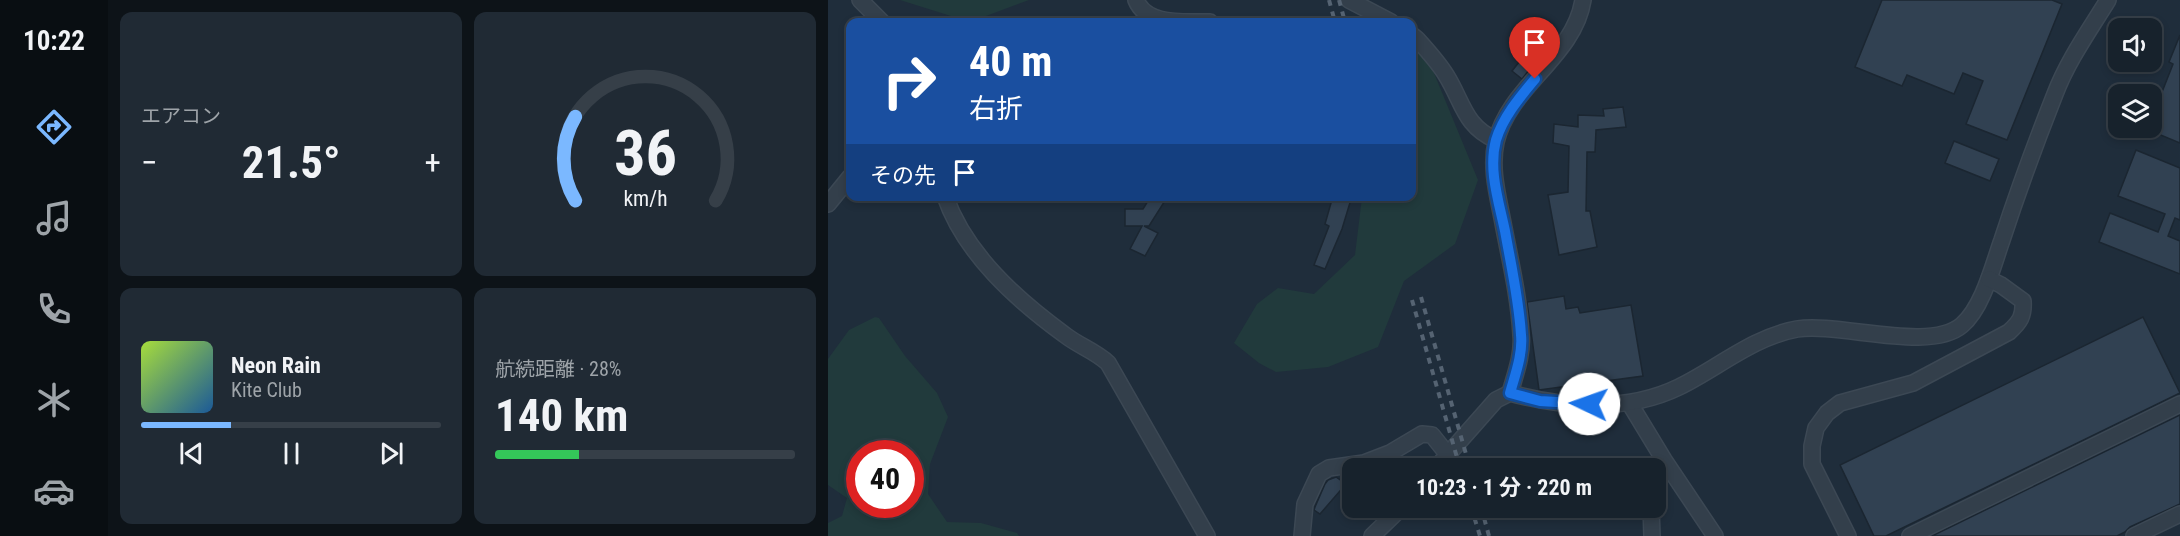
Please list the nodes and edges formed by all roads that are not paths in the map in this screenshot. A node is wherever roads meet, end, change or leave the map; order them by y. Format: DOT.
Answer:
graph roads {
  1 [pos="860,0"];
  2 [pos="1136,0"];
  3 [pos="1348,0"];
  4 [pos="1583,0"];
  5 [pos="2108,0"];
  6 [pos="878,18"];
  7 [pos="1154,18"];
  8 [pos="1383,18"];
  9 [pos="1416,38"];
  10 [pos="1496,140"];
  11 [pos="846,182"];
  12 [pos="947,201"];
  13 [pos="828,204"];
  14 [pos="1989,279"];
  15 [pos="1510,393"];
  16 [pos="1630,404"];
  17 [pos="2180,404"];
  18 [pos="1448,455"];
  19 [pos="1445,458"];
  20 [pos="1657,458"];
  21 [pos="1666,473"];
  22 [pos="2180,513"];
  23 [pos="1391,518"];
  24 [pos="1651,518"];
  25 [pos="1207,536"];
  26 [pos="1302,536"];
  27 [pos="1372,536"];
  28 [pos="1652,536"];
  29 [pos="1715,536"];
  30 [pos="1848,536"];
  31 [pos="1910,536"];
  32 [pos="2134,536"];
  1 -- 6 [label="street"];
  2 -- 7 [label="street"];
  3 -- 8 [label="street"];
  4 -- 10 [label="street"];
  5 -- 14 [label="street"];
  9 -- 10 [label="street"];
  10 -- 15 [label="street"];
  11 -- 13 [label="street"];
  12 -- 25 [label="street"];
  14 -- 16 [label="street"];
  14 -- 30 [label="street"];
  15 -- 16 [label="street"];
  15 -- 18 [label="street"];
  16 -- 20 [label="street"];
  17 -- 31 [label="street"];
  18 -- 19 [label="street"];
  18 -- 26 [label="street"];
  21 -- 29 [label="street"];
  22 -- 32 [label="street"];
  23 -- 27 [label="street"];
  24 -- 28 [label="street"];
}
